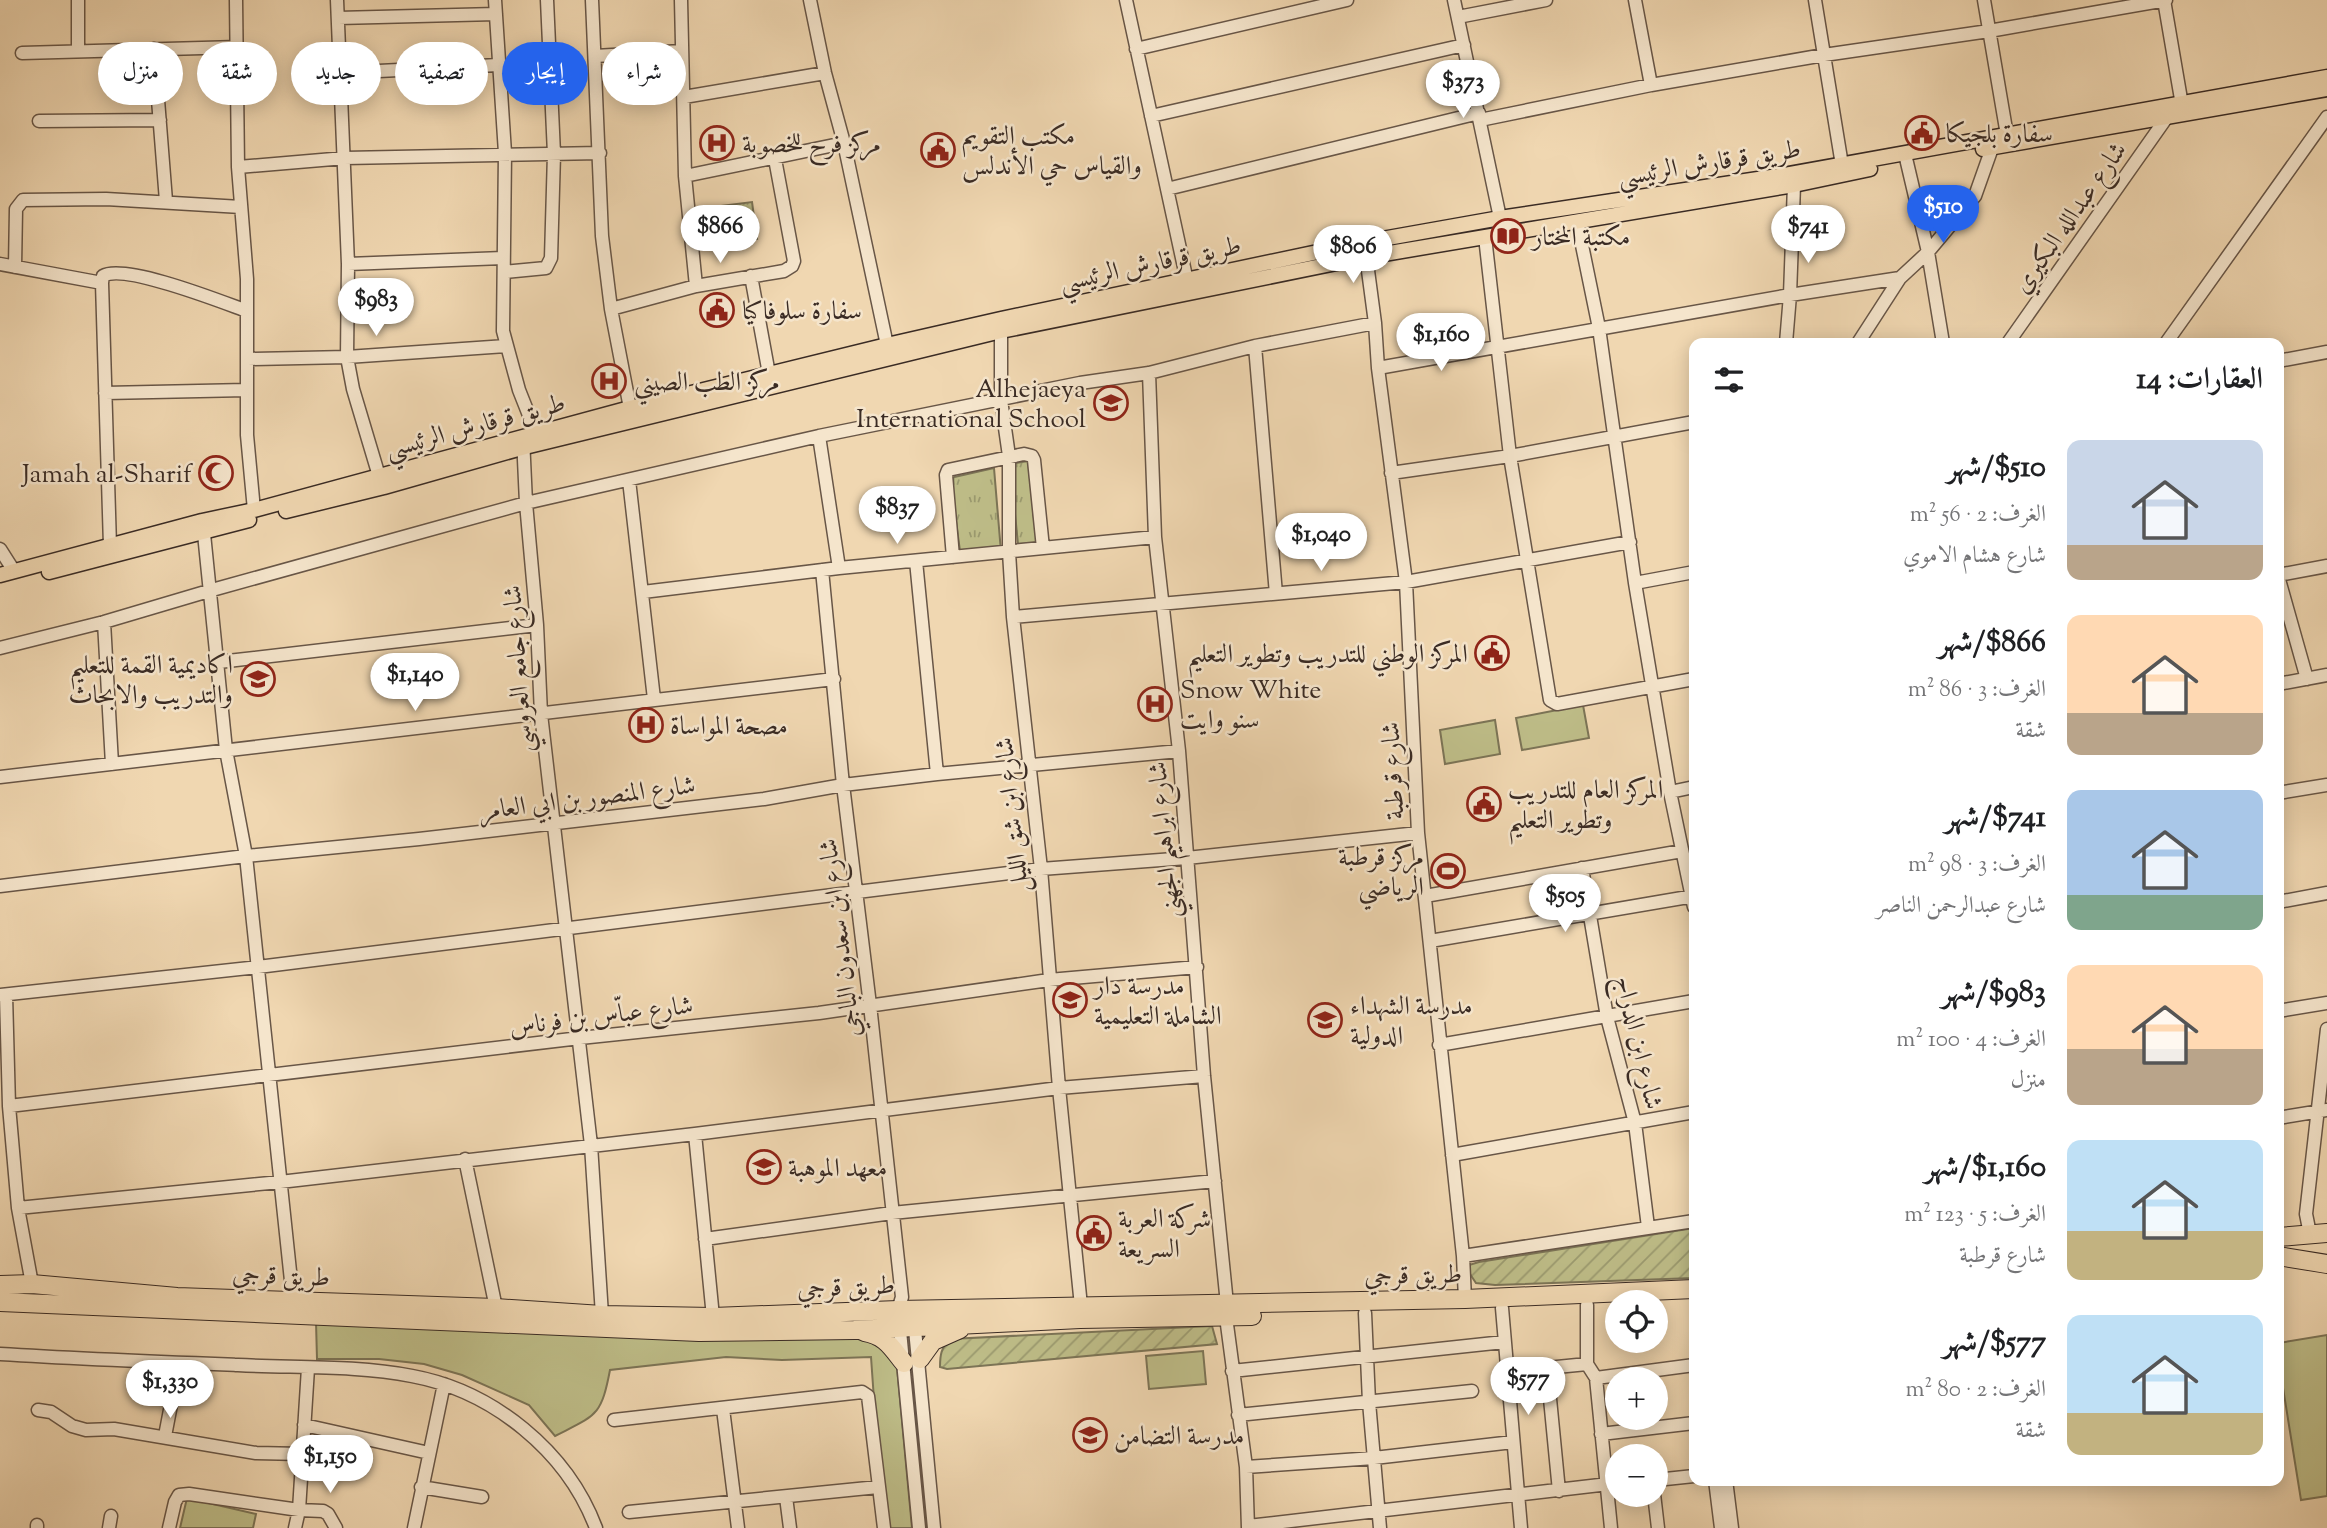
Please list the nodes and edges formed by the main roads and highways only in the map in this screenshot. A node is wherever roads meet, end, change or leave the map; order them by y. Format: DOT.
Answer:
graph roads {
  1 [pos="2327,77"];
  2 [pos="2327,89"];
  3 [pos="1905,158"];
  4 [pos="1502,225"];
  5 [pos="1365,250"];
  6 [pos="1001,325"];
  7 [pos="528,439"];
  8 [pos="204,526"];
  9 [pos="7,573"];
  10 [pos="0,584"];
  11 [pos="2319,1233"];
  12 [pos="2284,1236"];
  13 [pos="2327,1251"];
  14 [pos="2284,1255"];
  15 [pos="2284,1256"];
  16 [pos="2327,1264"];
  17 [pos="0,1285"];
  18 [pos="1689,1289"];
  19 [pos="1689,1300"];
  20 [pos="1668,1301"];
  21 [pos="0,1302"];
  22 [pos="1605,1305"];
  23 [pos="293,1308"];
  24 [pos="1227,1311"];
  25 [pos="906,1315"];
  26 [pos="978,1322"];
  27 [pos="854,1330"];
  1 -- 3 [label="main road, طريق قرقارش الرئيسي"];
  2 -- 3 [label="main road, طريق قرقارش الرئيسي"];
  3 -- 4 [label="main road, طريق قرقارش الرئيسي"];
  3 -- 4 [label="main road, طريق قرقارش الرئيسي"];
  4 -- 5 [label="main road, طريق قرقارش الرئيسي"];
  4 -- 5 [label="main road, طريق قرقارش الرئيسي"];
  5 -- 6 [label="main road, طريق قرقارش الرئيسي"];
  5 -- 6 [label="main road, طريق قرقارش الرئيسي"];
  6 -- 7 [label="main road, طريق قرقارش الرئيسي"];
  6 -- 7 [label="main road, طريق قرقارش الرئيسي"];
  7 -- 8 [label="main road, طريق قرقارش الرئيسي"];
  7 -- 8 [label="main road, طريق قرقارش الرئيسي"];
  8 -- 9 [label="main road, طريق قرقارش الرئيسي"];
  8 -- 10 [label="main road, طريق قرقارش الرئيسي"];
  11 -- 12 [label="highway"];
  13 -- 14 [label="highway"];
  15 -- 16 [label="highway"];
  17 -- 23 [label="highway, طريق قرجي"];
  18 -- 24 [label="highway, طريق قرجي"];
  19 -- 20 [label="highway"];
  21 -- 23 [label="highway, طريق قرجي"];
  22 -- 24 [label="highway, طريق قرجي"];
  23 -- 25 [label="highway, طريق قرجي"];
  23 -- 27 [label="highway, طريق قرجي"];
  24 -- 25 [label="highway, طريق قرجي"];
  24 -- 26 [label="highway, طريق قرجي"];
  25 -- 26 [label="highway, طريق قرجي"];
  25 -- 27 [label="highway, طريق قرجي"];
  26 -- 27 [label="highway"];
}
